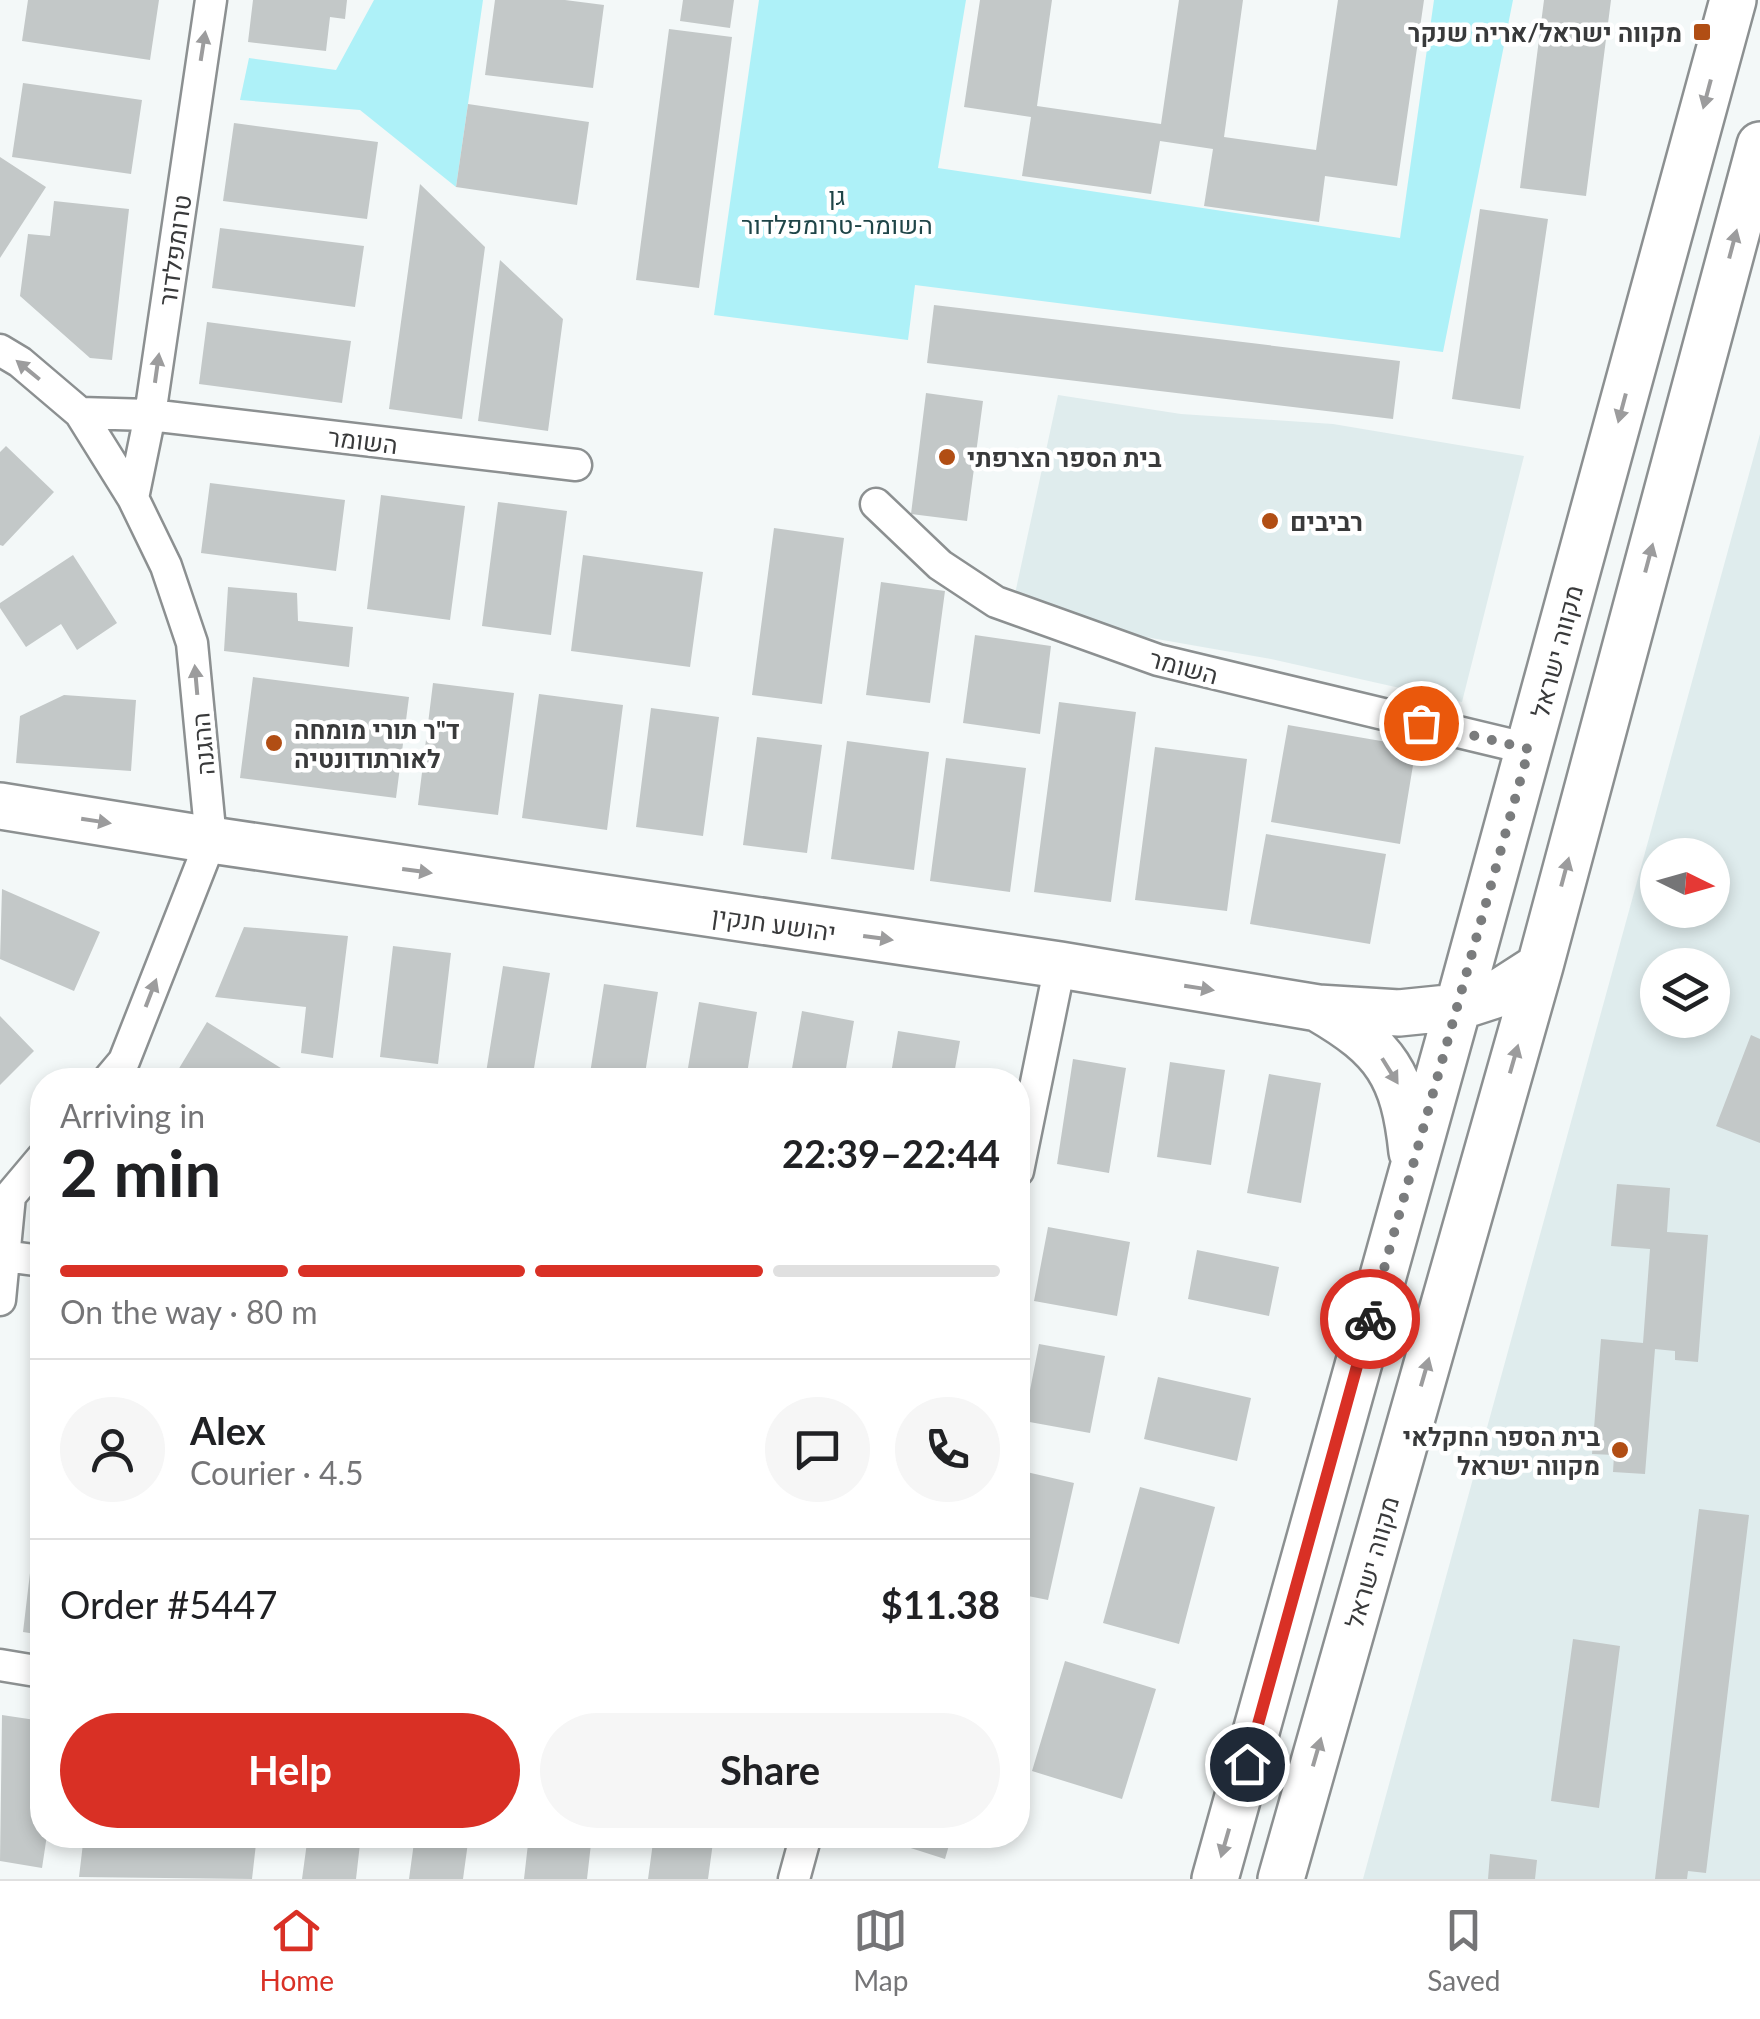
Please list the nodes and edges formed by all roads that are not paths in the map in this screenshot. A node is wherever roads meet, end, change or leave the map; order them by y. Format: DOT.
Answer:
graph roads {
  1 [pos="211,0"];
  2 [pos="1733,0"];
  3 [pos="1760,145"];
  4 [pos="0,350"];
  5 [pos="80,413"];
  6 [pos="150,415"];
  7 [pos="576,465"];
  8 [pos="133,498"];
  9 [pos="876,504"];
  10 [pos="1529,749"];
  11 [pos="0,806"];
  12 [pos="211,840"];
  13 [pos="1060,966"];
  14 [pos="1540,966"];
  15 [pos="1318,1008"];
  16 [pos="1458,1008"];
  17 [pos="118,1068"];
  18 [pos="1030,1112"];
  19 [pos="1413,1165"];
  20 [pos="30,1171"];
  21 [pos="5,1199"];
  22 [pos="4,1256"];
  23 [pos="30,1260"];
  24 [pos="0,1300"];
  25 [pos="0,1665"];
  26 [pos="30,1670"];
  27 [pos="802,1848"];
  28 [pos="794,1879"];
  29 [pos="1215,1879"];
  30 [pos="1281,1879"];
  6 -- 1 [label="street, טרומפלדור, one-way"];
  2 -- 10 [label="main road, מקווה ישראל, one-way"];
  14 -- 3 [label="main road, מקווה ישראל, one-way"];
  5 -- 4 [label="street, ההגנה, one-way"];
  5 -- 6 [label="street"];
  5 -- 8 [label="street, ההגנה"];
  6 -- 7 [label="street, השומר"];
  6 -- 8 [label="street, טרומפלדור"];
  12 -- 8 [label="street, ההגנה, one-way"];
  9 -- 10 [label="street, השומר"];
  10 -- 16 [label="main road, מקווה ישראל"];
  11 -- 12 [label="main road, יהושע חנקין, one-way"];
  12 -- 13 [label="main road, יהושע חנקין, one-way"];
  17 -- 12 [label="street, ההגנה, one-way"];
  13 -- 15 [label="main road, יהושע חנקין, one-way"];
  13 -- 18 [label="street"];
  14 -- 16 [label="main road, יהושע חנקין"];
  30 -- 14 [label="main road, מקווה ישראל, one-way"];
  15 -- 16 [label="main road, יהושע חנקין"];
  15 -- 19 [label="main road, one-way"];
  16 -- 19 [label="main road, מקווה ישראל"];
  19 -- 29 [label="main road, מקווה ישראל, one-way"];
  20 -- 21 [label="street"];
  21 -- 22 [label="street"];
  22 -- 23 [label="street"];
  22 -- 24 [label="street"];
  25 -- 26 [label="street"];
  27 -- 28 [label="street"];
}
